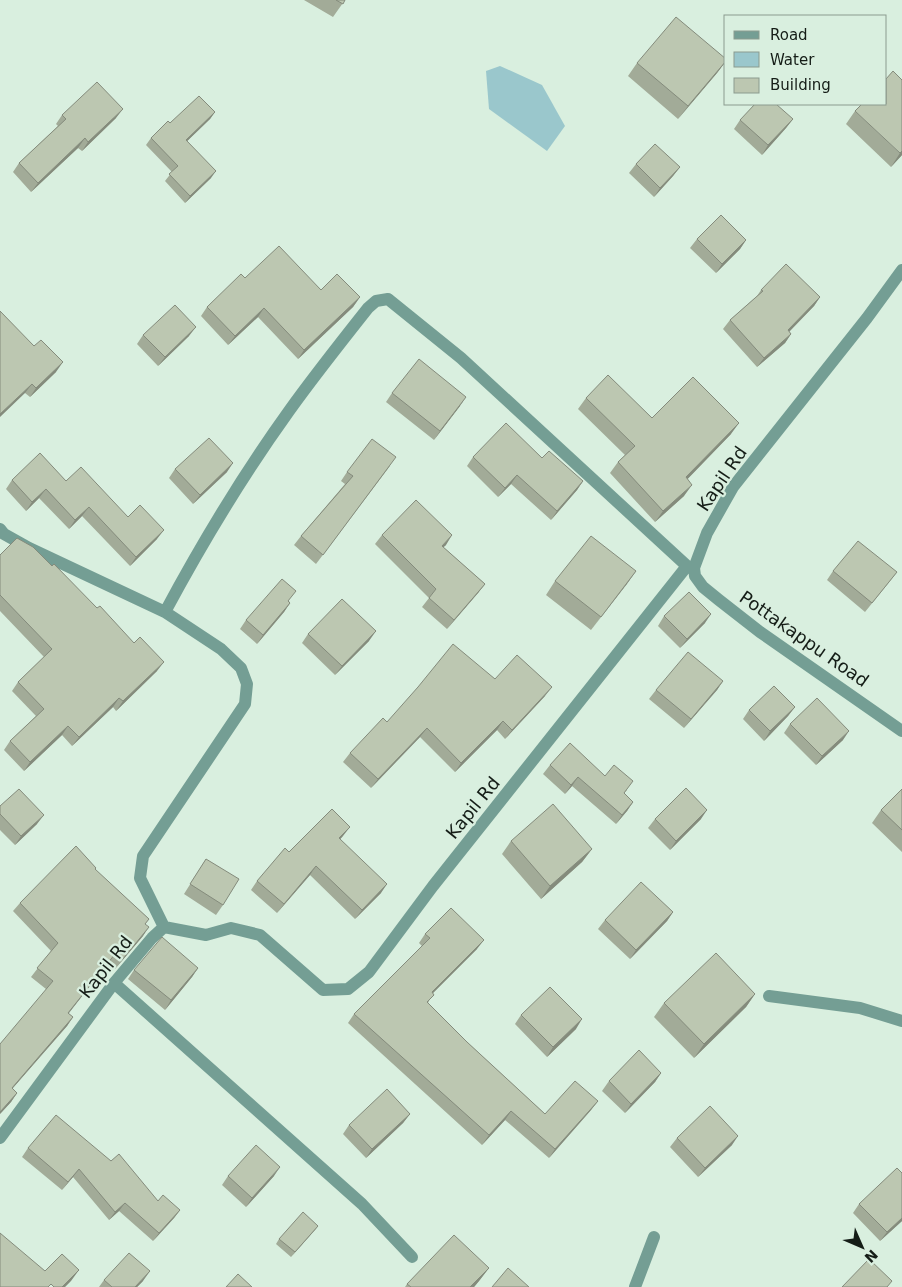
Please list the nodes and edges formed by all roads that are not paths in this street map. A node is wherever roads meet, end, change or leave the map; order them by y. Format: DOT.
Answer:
graph roads {
  1 [pos="902,270"];
  2 [pos="0,529"];
  3 [pos="690,567"];
  4 [pos="165,612"];
  5 [pos="902,731"];
  6 [pos="164,927"];
  7 [pos="114,983"];
  8 [pos="770,996"];
  9 [pos="902,1021"];
  10 [pos="0,1138"];
  11 [pos="654,1237"];
  12 [pos="412,1257"];
  13 [pos="635,1287"];
  1 -- 3 [label="street, Kapil Rd"];
  2 -- 4 [label="street"];
  3 -- 4 [label="street, Pottakappu Road"];
  3 -- 5 [label="street, Pottakappu Road"];
  3 -- 6 [label="street, Kapil Rd"];
  4 -- 6 [label="street"];
  6 -- 7 [label="street, Kapil Rd"];
  7 -- 10 [label="street, Kapil Rd"];
  7 -- 12 [label="street"];
  8 -- 9 [label="street"];
  11 -- 13 [label="street"];
}
